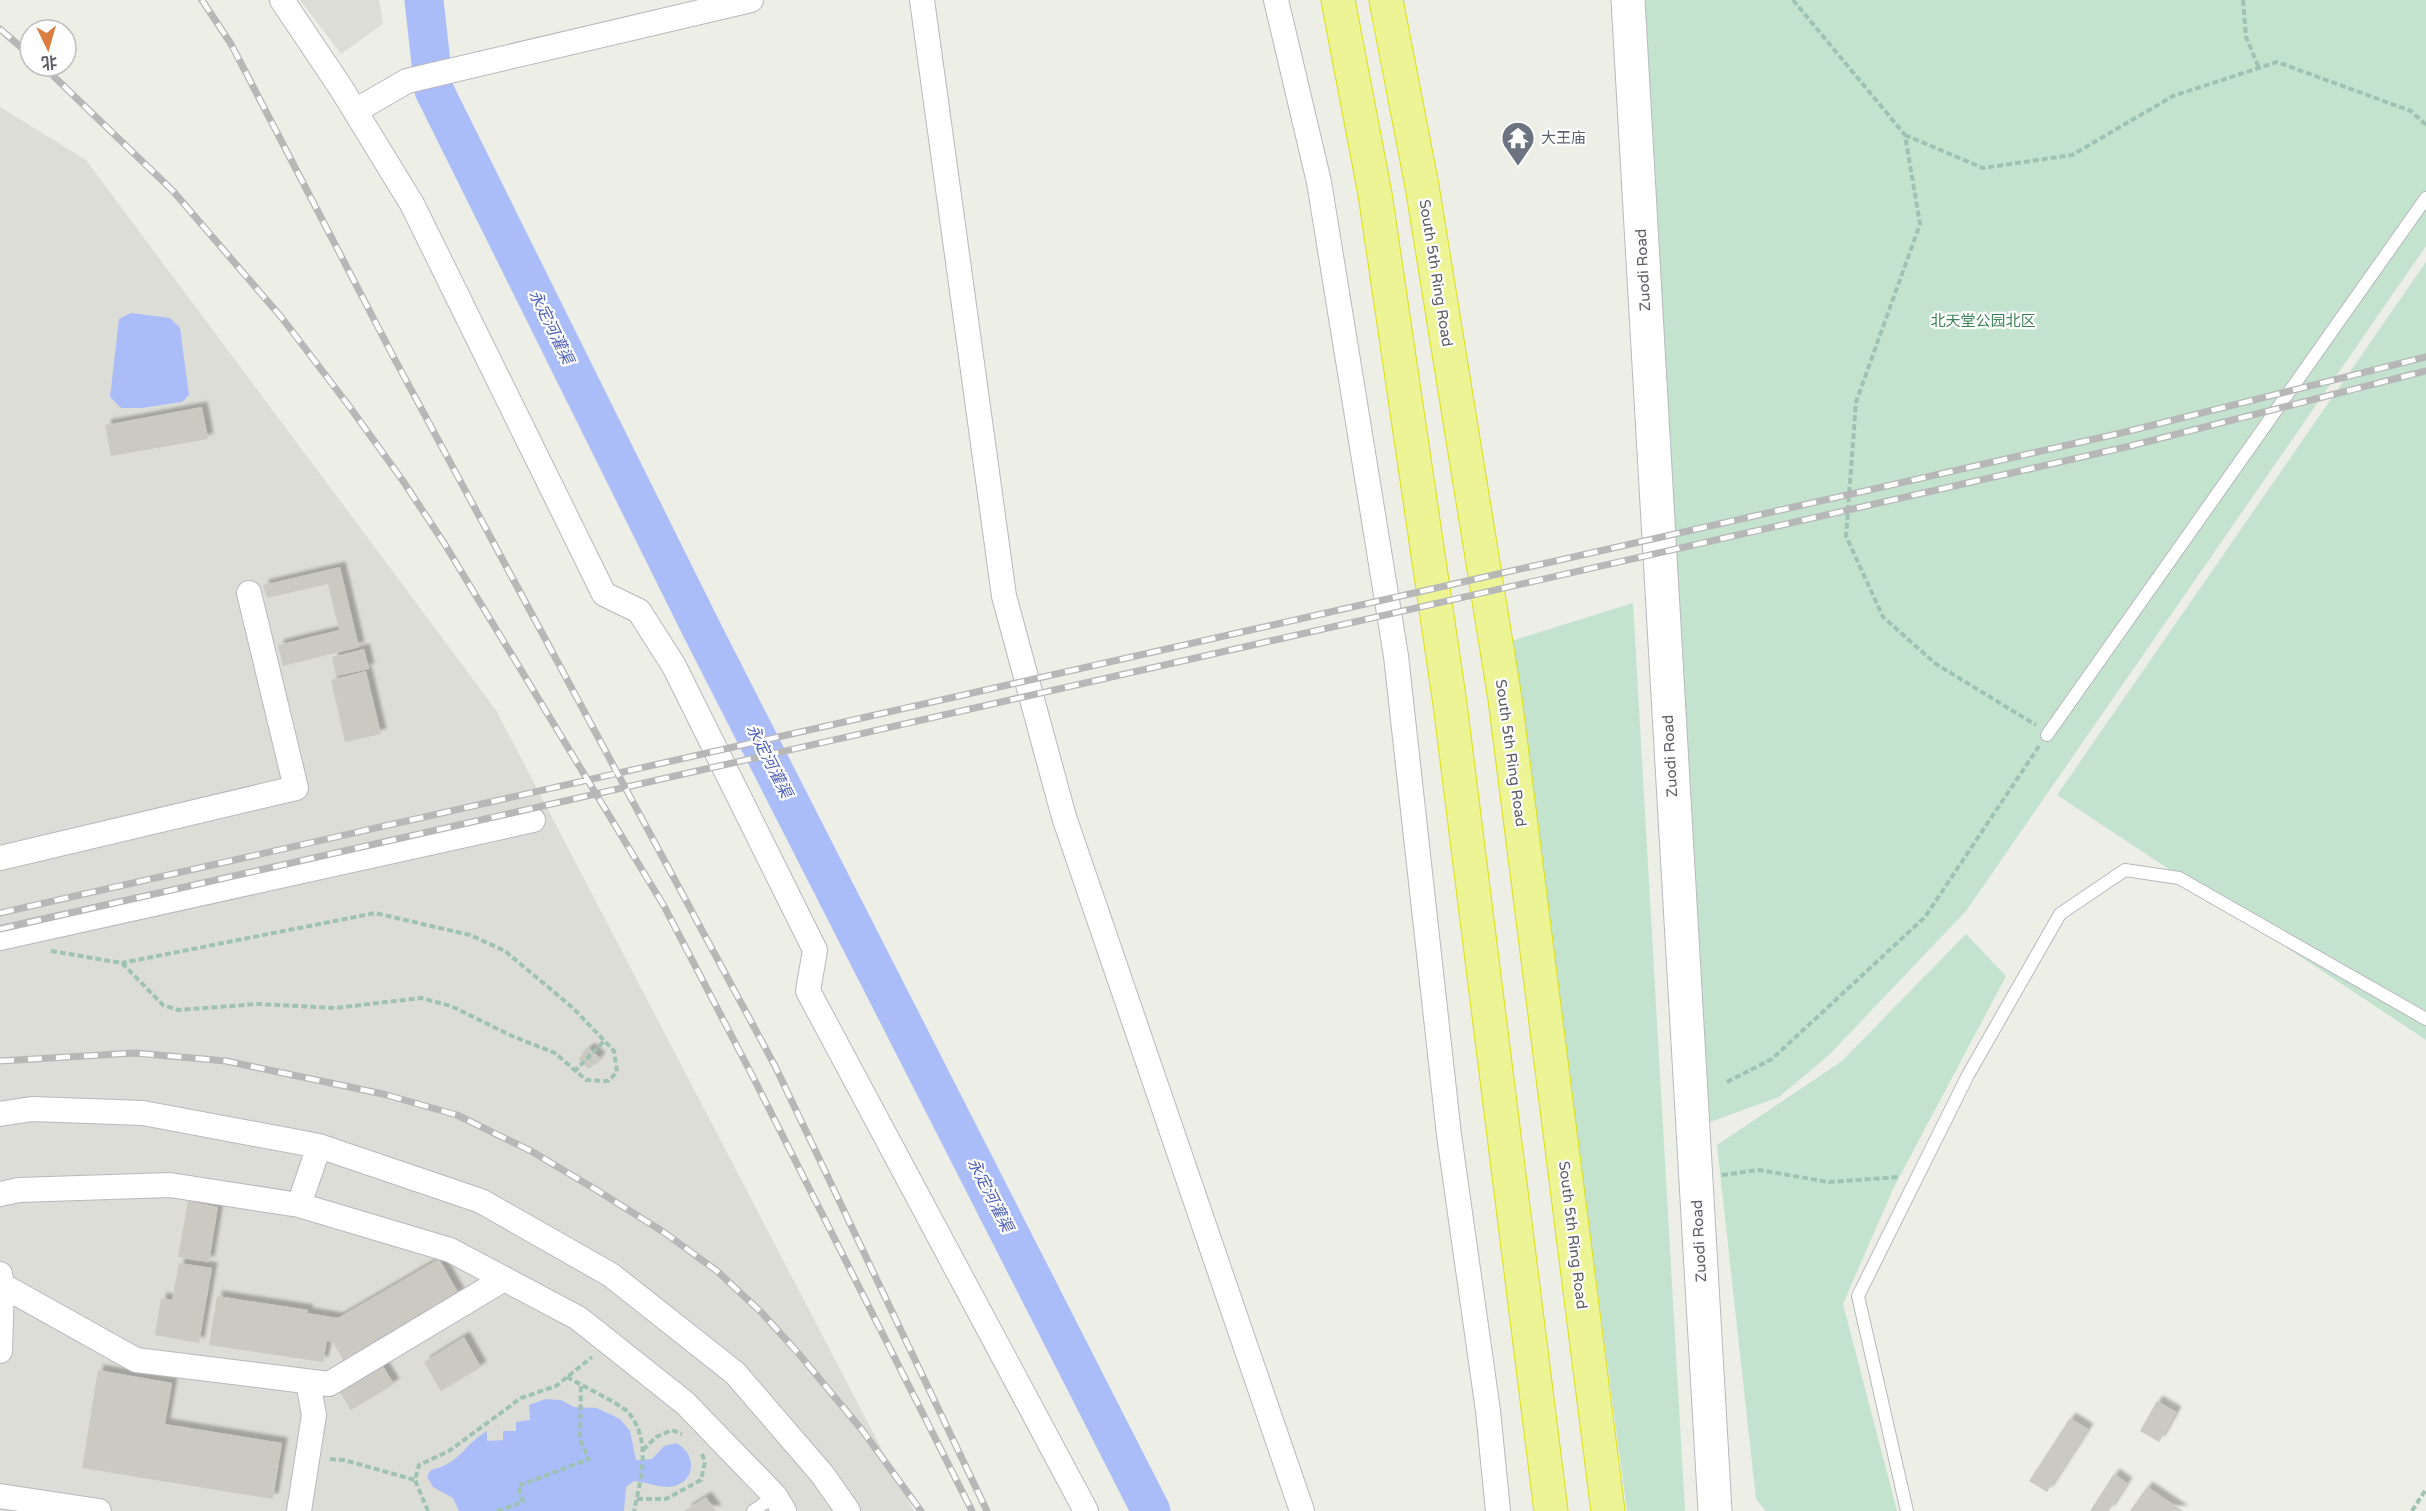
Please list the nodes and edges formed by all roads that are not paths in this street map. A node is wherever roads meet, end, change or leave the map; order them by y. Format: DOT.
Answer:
graph roads {
  1 [pos="282,0"];
  2 [pos="752,0"];
  3 [pos="922,0"];
  4 [pos="1276,0"];
  5 [pos="1338,0"];
  6 [pos="1386,0"];
  7 [pos="1628,0"];
  8 [pos="355,111"];
  9 [pos="2426,198"];
  10 [pos="249,593"];
  11 [pos="2047,735"];
  12 [pos="533,820"];
  13 [pos="0,858"];
  14 [pos="0,938"];
  15 [pos="2426,1019"];
  16 [pos="0,1114"];
  17 [pos="319,1146"];
  18 [pos="0,1194"];
  19 [pos="299,1205"];
  20 [pos="504,1279"];
  21 [pos="1,1281"];
  22 [pos="0,1350"];
  23 [pos="308,1382"];
  24 [pos="0,1496"];
  25 [pos="779,1503"];
  26 [pos="99,1511"];
  27 [pos="299,1511"];
  28 [pos="753,1511"];
  29 [pos="848,1511"];
  30 [pos="1086,1511"];
  31 [pos="1302,1511"];
  32 [pos="1498,1511"];
  33 [pos="1551,1511"];
  34 [pos="1608,1511"];
  35 [pos="1714,1511"];
  36 [pos="1907,1511"];
  1 -- 8 [label="street"];
  2 -- 8 [label="street"];
  3 -- 31 [label="street"];
  4 -- 32 [label="street"];
  5 -- 33 [label="highway"];
  6 -- 34 [label="highway, South 5th Ring Road"];
  7 -- 35 [label="main road, Zuodi Road"];
  8 -- 30 [label="street"];
  9 -- 11 [label="lane"];
  10 -- 13 [label="street"];
  12 -- 14 [label="street"];
  15 -- 36 [label="lane"];
  16 -- 17 [label="street"];
  17 -- 19 [label="street"];
  17 -- 29 [label="street"];
  18 -- 19 [label="street"];
  19 -- 20 [label="street"];
  20 -- 23 [label="street"];
  20 -- 25 [label="street"];
  21 -- 22 [label="street"];
  21 -- 23 [label="street"];
  23 -- 27 [label="street"];
  24 -- 26 [label="street"];
  25 -- 28 [label="lane"];
}
